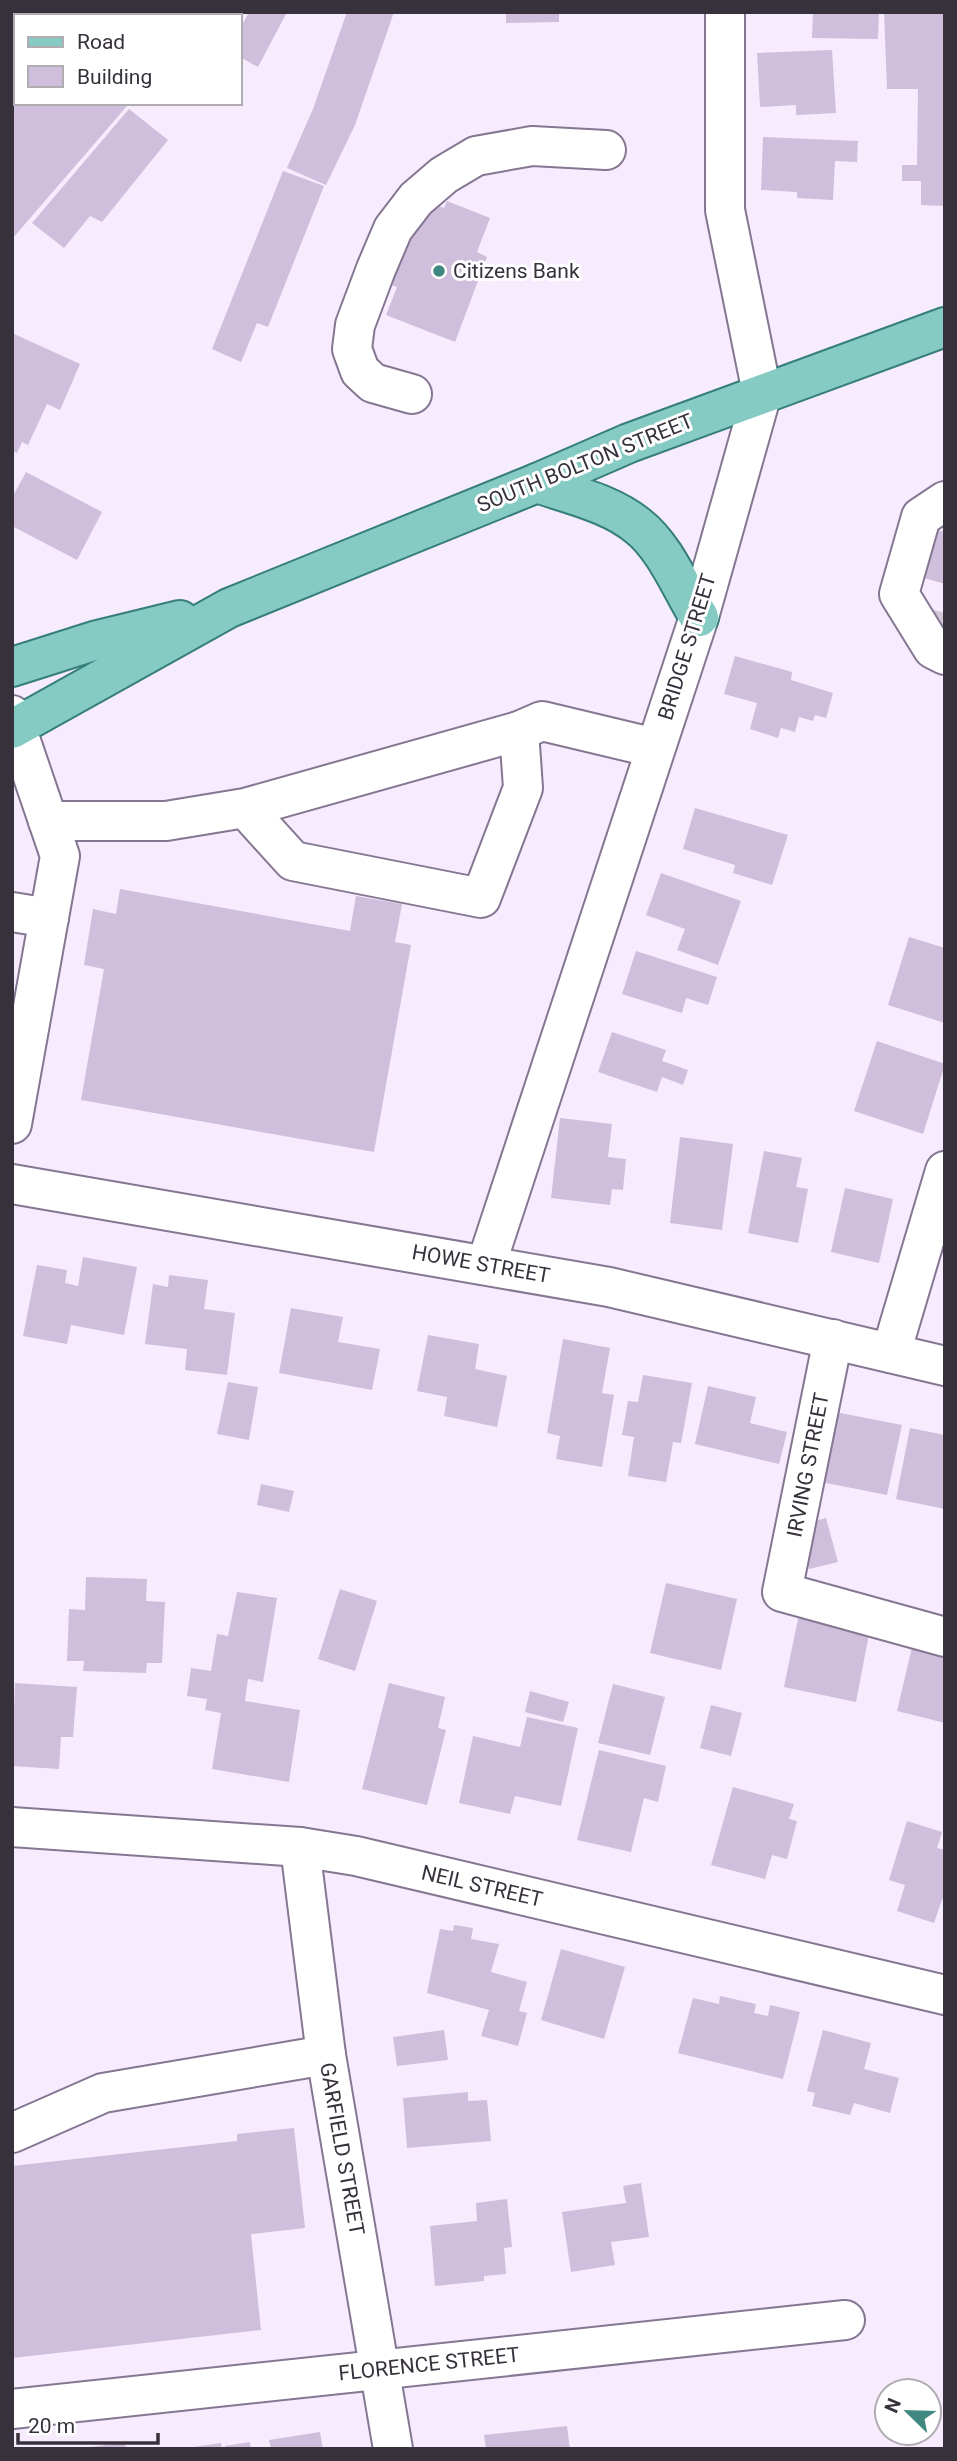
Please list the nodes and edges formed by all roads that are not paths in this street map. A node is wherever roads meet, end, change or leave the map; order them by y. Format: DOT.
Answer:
graph roads {
  1 [pos="726,12"];
  2 [pos="606,150"];
  3 [pos="945,327"];
  4 [pos="762,393"];
  5 [pos="412,394"];
  6 [pos="537,483"];
  7 [pos="945,501"];
  8 [pos="229,608"];
  9 [pos="699,617"];
  10 [pos="945,655"];
  11 [pos="12,667"];
  12 [pos="14,724"];
  13 [pos="519,731"];
  14 [pos="655,748"];
  15 [pos="245,808"];
  16 [pos="48,821"];
  17 [pos="31,915"];
  18 [pos="21,1023"];
  19 [pos="12,1124"];
  20 [pos="945,1171"];
  21 [pos="12,1184"];
  22 [pos="486,1265"];
  23 [pos="833,1339"];
  24 [pos="891,1353"];
  25 [pos="945,1366"];
  26 [pos="945,1637"];
  27 [pos="12,1827"];
  28 [pos="300,1847"];
  29 [pos="945,1995"];
  30 [pos="326,2055"];
  31 [pos="12,2133"];
  32 [pos="845,2320"];
  33 [pos="380,2369"];
  34 [pos="12,2409"];
  35 [pos="393,2449"];
  1 -- 4 [label="street, BRIDGE STREET"];
  2 -- 5 [label="street"];
  3 -- 4 [label="main road, SOUTH BOLTON STREET"];
  4 -- 6 [label="main road, SOUTH BOLTON STREET"];
  4 -- 9 [label="street, BRIDGE STREET"];
  6 -- 8 [label="main road, SOUTH BOLTON STREET"];
  6 -- 9 [label="main road"];
  7 -- 10 [label="street"];
  8 -- 11 [label="main road, SOUTH BOLTON STREET"];
  8 -- 12 [label="main road, SOUTH BOLTON STREET"];
  9 -- 14 [label="street, BRIDGE STREET"];
  12 -- 16 [label="street"];
  13 -- 14 [label="street"];
  13 -- 15 [label="street"];
  13 -- 15 [label="street"];
  14 -- 22 [label="street, BRIDGE STREET"];
  15 -- 16 [label="street"];
  16 -- 17 [label="street"];
  17 -- 18 [label="street"];
  18 -- 19 [label="street"];
  20 -- 24 [label="street"];
  21 -- 22 [label="street, HOWE STREET"];
  22 -- 23 [label="street, HOWE STREET"];
  23 -- 24 [label="street, HOWE STREET"];
  23 -- 26 [label="street, IRVING STREET"];
  24 -- 25 [label="street, HOWE STREET"];
  27 -- 28 [label="street, NEIL STREET"];
  28 -- 29 [label="street, NEIL STREET"];
  28 -- 30 [label="street, GARFIELD STREET"];
  30 -- 31 [label="street"];
  30 -- 33 [label="street, GARFIELD STREET"];
  32 -- 33 [label="street, FLORENCE STREET"];
  33 -- 34 [label="street, FLORENCE STREET"];
  33 -- 35 [label="street, GARFIELD STREET"];
}
